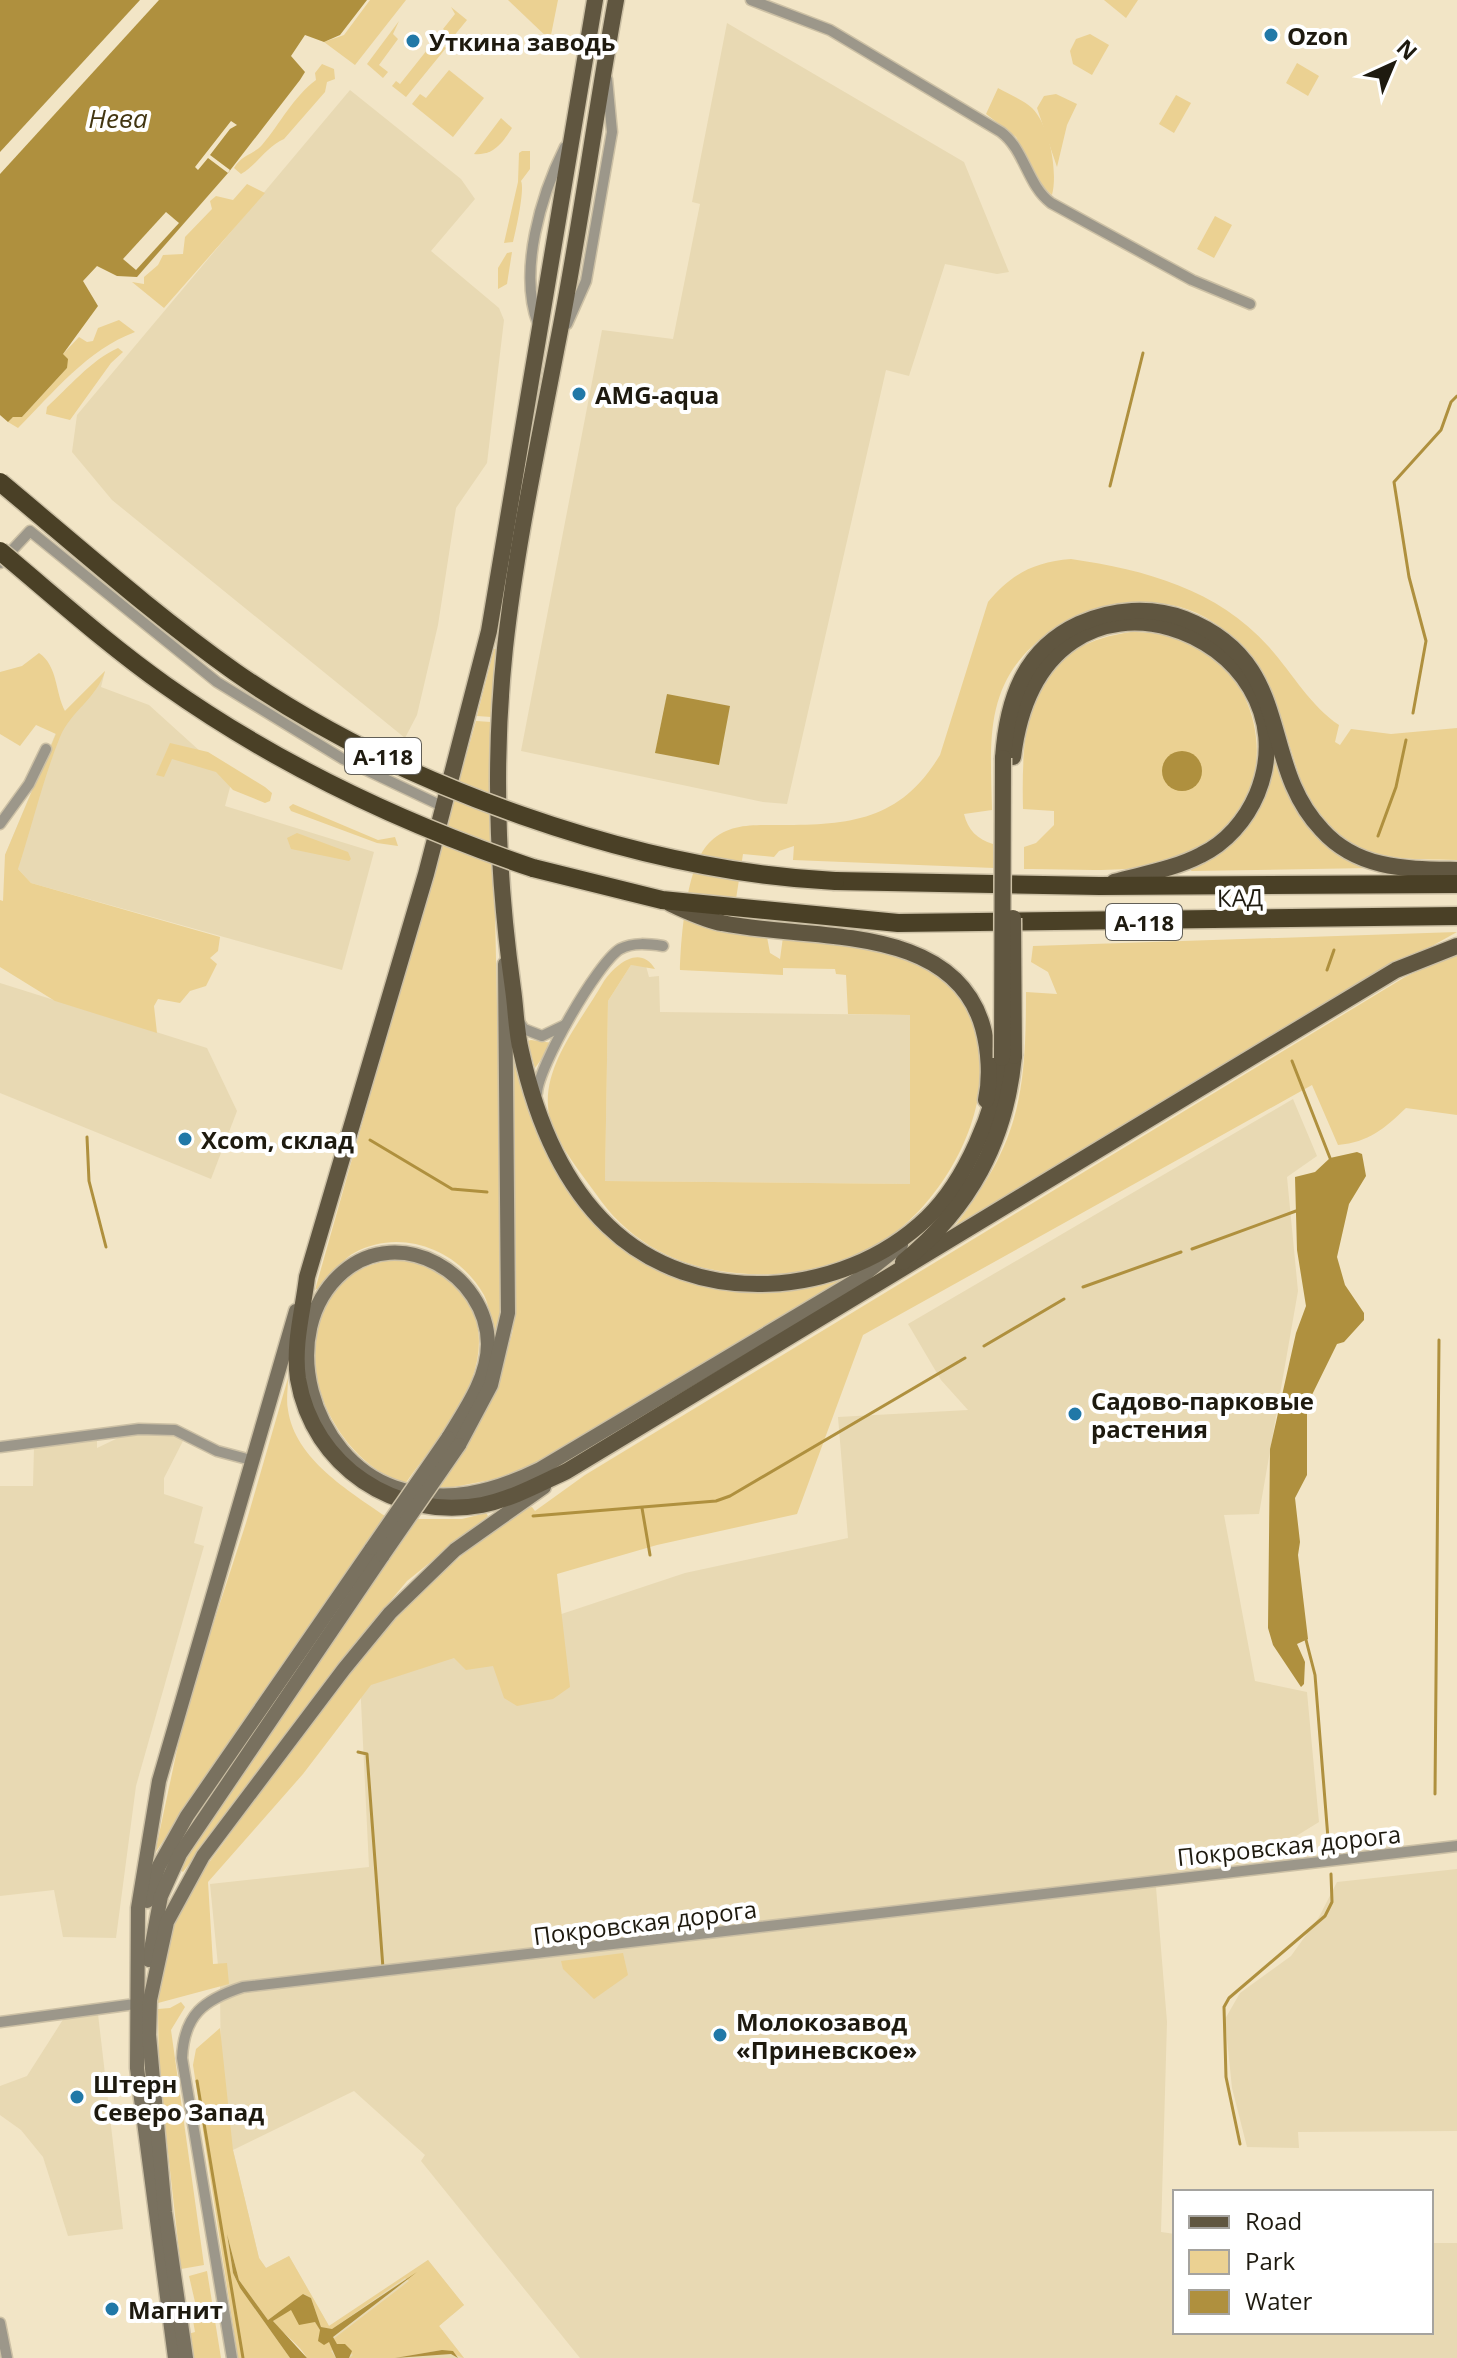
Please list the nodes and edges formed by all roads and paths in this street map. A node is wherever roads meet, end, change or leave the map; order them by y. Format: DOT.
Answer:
graph roads {
  1 [pos="595,0"];
  2 [pos="616,0"];
  3 [pos="751,0"];
  4 [pos="1250,304"];
  5 [pos="0,482"];
  6 [pos="0,551"];
  7 [pos="0,563"];
  8 [pos="46,749"];
  9 [pos="1008,758"];
  10 [pos="444,807"];
  11 [pos="0,824"];
  12 [pos="1457,870"];
  13 [pos="1457,884"];
  14 [pos="1099,886"];
  15 [pos="662,900"];
  16 [pos="1457,916"];
  17 [pos="663,946"];
  18 [pos="1457,946"];
  19 [pos="506,953"];
  20 [pos="515,1015"];
  21 [pos="566,1024"];
  22 [pos="1008,1057"];
  23 [pos="536,1107"];
  24 [pos="978,1134"];
  25 [pos="927,1219"];
  26 [pos="307,1277"];
  27 [pos="855,1299"];
  28 [pos="454,1442"];
  29 [pos="0,1447"];
  30 [pos="251,1460"];
  31 [pos="567,1471"];
  32 [pos="378,1552"];
  33 [pos="1457,1846"];
  34 [pos="137,1927"];
  35 [pos="150,2000"];
  36 [pos="135,2004"];
  37 [pos="0,2022"];
  38 [pos="0,2323"];
  39 [pos="7,2358"];
  40 [pos="175,2358"];
  41 [pos="186,2358"];
  42 [pos="232,2358"];
  1 -- 10 [label="main road"];
  2 -- 19 [label="main road"];
  3 -- 4 [label="street"];
  5 -- 14 [label="highway, КАД / А-118, bridge"];
  6 -- 15 [label="highway, А-118, bridge"];
  7 -- 10 [label="street"];
  8 -- 11 [label="street"];
  9 -- 12 [label="main road"];
  9 -- 14 [label="main road"];
  9 -- 22 [label="main road, bridge"];
  10 -- 26 [label="main road"];
  13 -- 14 [label="highway, КАД / А-118"];
  15 -- 16 [label="highway, КАД / А-118"];
  15 -- 24 [label="main road"];
  17 -- 21 [label="street"];
  18 -- 27 [label="main road"];
  19 -- 20 [label="main road"];
  19 -- 28 [label="main road"];
  20 -- 21 [label="street"];
  20 -- 23 [label="main road"];
  21 -- 23 [label="street"];
  22 -- 24 [label="main road"];
  22 -- 27 [label="main road"];
  23 -- 25 [label="main road"];
  24 -- 25 [label="main road"];
  25 -- 28 [label="main road"];
  26 -- 30 [label="main road"];
  26 -- 31 [label="main road"];
  27 -- 31 [label="main road"];
  28 -- 32 [label="main road, bridge"];
  29 -- 30 [label="street"];
  30 -- 34 [label="main road"];
  31 -- 35 [label="main road"];
  32 -- 34 [label="main road"];
  32 -- 35 [label="main road"];
  33 -- 42 [label="street, Покровская дорога"];
  34 -- 36 [label="main road"];
  35 -- 41 [label="main road"];
  36 -- 37 [label="street"];
  36 -- 40 [label="main road"];
  38 -- 39 [label="street"];
}
